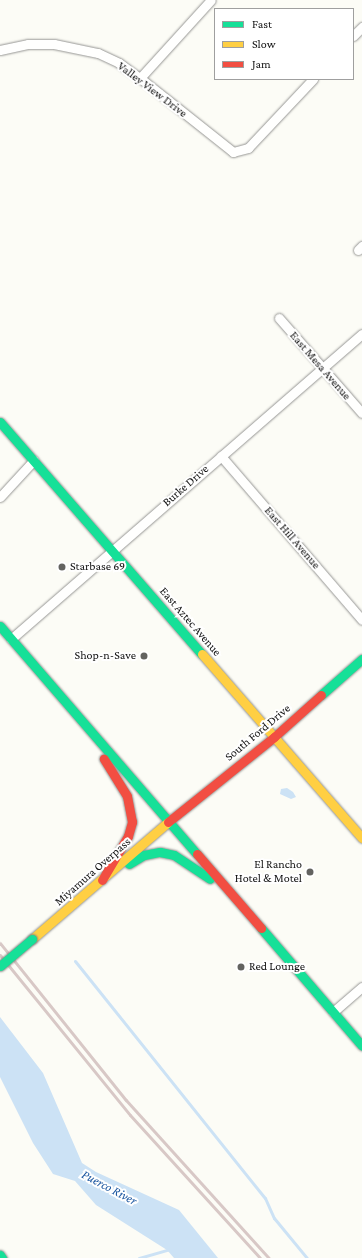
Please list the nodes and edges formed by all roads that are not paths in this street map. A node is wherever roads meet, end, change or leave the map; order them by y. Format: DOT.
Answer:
graph roads {
  1 [pos="212,0"];
  2 [pos="362,27"];
  3 [pos="354,35"];
  4 [pos="0,50"];
  5 [pos="140,78"];
  6 [pos="312,80"];
  7 [pos="279,318"];
  8 [pos="362,334"];
  9 [pos="322,368"];
  10 [pos="362,413"];
  11 [pos="0,422"];
  12 [pos="221,456"];
  13 [pos="34,460"];
  14 [pos="0,497"];
  15 [pos="112,550"];
  16 [pos="362,620"];
  17 [pos="0,626"];
  18 [pos="11,639"];
  19 [pos="362,659"];
  20 [pos="52,686"];
  21 [pos="274,737"];
  22 [pos="168,822"];
  23 [pos="362,838"];
  24 [pos="102,880"];
  25 [pos="248,914"];
  26 [pos="0,966"];
  27 [pos="362,987"];
  28 [pos="333,1012"];
  29 [pos="362,1046"];
  30 [pos="0,1255"];
  31 [pos="2,1258"];
  1 -- 5 [label="street"];
  2 -- 3 [label="street"];
  4 -- 5 [label="street, Valley View Drive"];
  5 -- 6 [label="street, Valley View Drive"];
  7 -- 9 [label="street, East Mesa Avenue"];
  8 -- 9 [label="street, Burke Drive"];
  9 -- 10 [label="street, East Mesa Avenue"];
  9 -- 12 [label="street, Burke Drive"];
  11 -- 13 [label="main road, East Aztec Avenue"];
  12 -- 15 [label="street, Burke Drive"];
  12 -- 16 [label="street, East Hill Avenue"];
  13 -- 14 [label="street"];
  13 -- 15 [label="main road, East Aztec Avenue"];
  15 -- 18 [label="street, Burke Drive"];
  15 -- 21 [label="main road, East Aztec Avenue"];
  17 -- 18 [label="main road"];
  18 -- 20 [label="main road"];
  19 -- 21 [label="main road, South Ford Drive"];
  20 -- 22 [label="main road"];
  20 -- 24 [label="main road"];
  21 -- 22 [label="main road, South Ford Drive"];
  21 -- 23 [label="main road, East Aztec Avenue"];
  22 -- 24 [label="main road, Miyamura Overpass"];
  22 -- 25 [label="main road"];
  24 -- 25 [label="main road"];
  24 -- 26 [label="main road, Miyamura Overpass, bridge"];
  25 -- 28 [label="main road"];
  27 -- 28 [label="street"];
  28 -- 29 [label="main road"];
  30 -- 31 [label="main road"];
}
